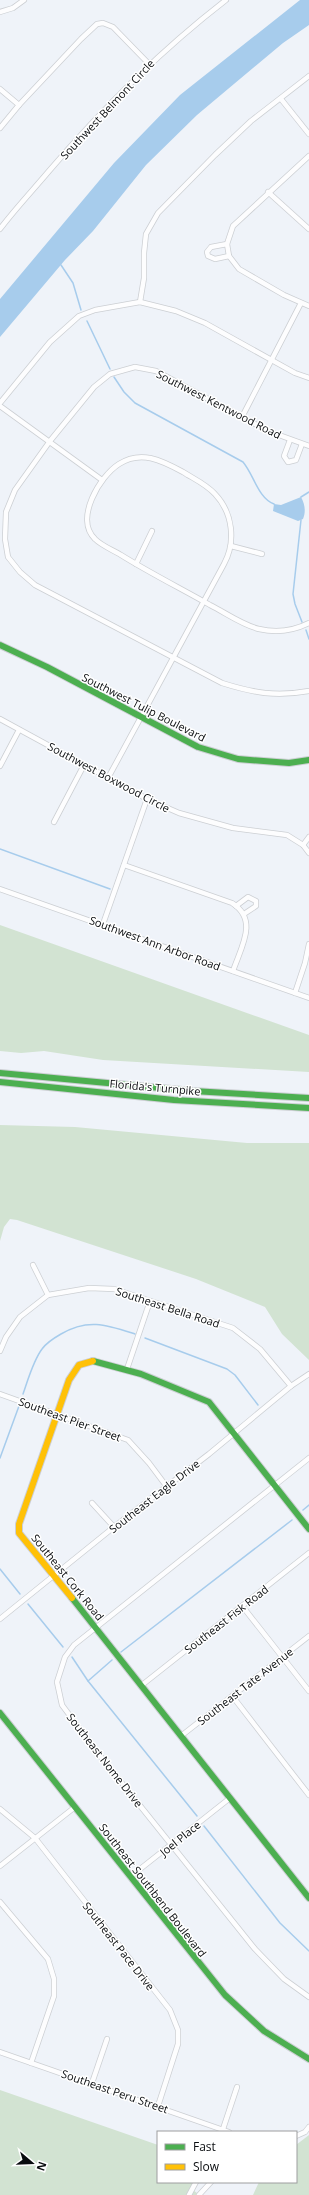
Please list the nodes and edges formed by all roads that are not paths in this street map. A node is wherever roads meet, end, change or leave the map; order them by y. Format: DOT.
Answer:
graph roads {
  1 [pos="24,0"];
  2 [pos="226,0"];
  3 [pos="0,12"];
  4 [pos="149,64"];
  5 [pos="309,76"];
  6 [pos="0,89"];
  7 [pos="281,99"];
  8 [pos="19,105"];
  9 [pos="0,128"];
  10 [pos="309,134"];
  11 [pos="309,156"];
  12 [pos="268,192"];
  13 [pos="2,222"];
  14 [pos="0,229"];
  15 [pos="309,229"];
  16 [pos="227,244"];
  17 [pos="229,256"];
  18 [pos="140,302"];
  19 [pos="301,303"];
  20 [pos="309,306"];
  21 [pos="272,361"];
  22 [pos="309,378"];
  23 [pos="0,404"];
  24 [pos="242,417"];
  25 [pos="290,440"];
  26 [pos="50,441"];
  27 [pos="302,444"];
  28 [pos="309,446"];
  29 [pos="102,480"];
  30 [pos="152,531"];
  31 [pos="231,546"];
  32 [pos="262,554"];
  33 [pos="136,564"];
  34 [pos="204,601"];
  35 [pos="309,623"];
  36 [pos="0,645"];
  37 [pos="173,657"];
  38 [pos="309,690"];
  39 [pos="141,718"];
  40 [pos="0,720"];
  41 [pos="19,730"];
  42 [pos="309,760"];
  43 [pos="84,765"];
  44 [pos="0,766"];
  45 [pos="108,778"];
  46 [pos="147,799"];
  47 [pos="54,822"];
  48 [pos="309,837"];
  49 [pos="302,845"];
  50 [pos="309,853"];
  51 [pos="124,865"];
  52 [pos="0,889"];
  53 [pos="236,906"];
  54 [pos="244,914"];
  55 [pos="103,924"];
  56 [pos="309,944"];
  57 [pos="233,971"];
  58 [pos="295,993"];
  59 [pos="309,998"];
  60 [pos="0,1073"];
  61 [pos="0,1082"];
  62 [pos="309,1098"];
  63 [pos="309,1108"];
  64 [pos="33,1265"];
  65 [pos="48,1295"];
  66 [pos="150,1301"];
  67 [pos="0,1351"];
  68 [pos="127,1369"];
  69 [pos="309,1374"];
  70 [pos="291,1386"];
  71 [pos="0,1394"];
  72 [pos="56,1414"];
  73 [pos="234,1434"];
  74 [pos="309,1458"];
  75 [pos="275,1485"];
  76 [pos="167,1487"];
  77 [pos="92,1502"];
  78 [pos="114,1527"];
  79 [pos="309,1529"];
  80 [pos="309,1553"];
  81 [pos="53,1576"];
  82 [pos="243,1607"];
  83 [pos="0,1619"];
  84 [pos="96,1628"];
  85 [pos="309,1636"];
  86 [pos="282,1658"];
  87 [pos="142,1685"];
  88 [pos="309,1691"];
  89 [pos="233,1697"];
  90 [pos="0,1712"];
  91 [pos="181,1736"];
  92 [pos="309,1795"];
  93 [pos="230,1798"];
  94 [pos="75,1807"];
  95 [pos="0,1808"];
  96 [pos="35,1838"];
  97 [pos="172,1845"];
  98 [pos="0,1866"];
  99 [pos="130,1877"];
  100 [pos="309,1898"];
  101 [pos="0,1902"];
  102 [pos="309,1997"];
  103 [pos="107,2039"];
  104 [pos="0,2052"];
  105 [pos="309,2059"];
  106 [pos="31,2063"];
  107 [pos="92,2083"];
  108 [pos="237,2087"];
  109 [pos="158,2106"];
  110 [pos="309,2127"];
  111 [pos="223,2129"];
  112 [pos="227,2131"];
  113 [pos="297,2136"];
  114 [pos="196,2183"];
  115 [pos="210,2183"];
  116 [pos="193,2188"];
  117 [pos="200,2194"];
  118 [pos="189,2195"];
  1 -- 3 [label="street"];
  2 -- 4 [label="street, Southwest Belmont Circle"];
  4 -- 8 [label="street"];
  4 -- 13 [label="street, Southwest Belmont Circle"];
  5 -- 7 [label="street"];
  6 -- 8 [label="street"];
  7 -- 10 [label="street"];
  7 -- 18 [label="street"];
  8 -- 9 [label="street"];
  11 -- 12 [label="street"];
  12 -- 15 [label="street"];
  12 -- 16 [label="street"];
  13 -- 14 [label="street, Southwest Belmont Circle"];
  16 -- 17 [label="street"];
  16 -- 17 [label="street"];
  17 -- 19 [label="street"];
  18 -- 21 [label="street"];
  18 -- 23 [label="street"];
  19 -- 20 [label="street"];
  19 -- 21 [label="street"];
  21 -- 22 [label="street"];
  21 -- 24 [label="street"];
  23 -- 26 [label="street"];
  24 -- 25 [label="street, Southwest Kentwood Road"];
  24 -- 26 [label="street, Southwest Kentwood Road"];
  25 -- 27 [label="street, Southwest Kentwood Road"];
  25 -- 27 [label="street"];
  26 -- 29 [label="street"];
  26 -- 37 [label="street, Southwest Kentwood Road"];
  27 -- 28 [label="street, Southwest Kentwood Road"];
  29 -- 31 [label="street"];
  29 -- 33 [label="street"];
  30 -- 33 [label="street"];
  31 -- 32 [label="street"];
  31 -- 34 [label="street"];
  33 -- 34 [label="street"];
  34 -- 35 [label="street"];
  34 -- 37 [label="street"];
  36 -- 39 [label="main road, Southwest Tulip Boulevard"];
  37 -- 38 [label="street, Southwest Kentwood Road"];
  37 -- 39 [label="street"];
  39 -- 42 [label="main road, Southwest Tulip Boulevard"];
  39 -- 45 [label="street"];
  40 -- 41 [label="street, Southwest Boxwood Circle"];
  41 -- 43 [label="street, Southwest Boxwood Circle"];
  41 -- 44 [label="street"];
  43 -- 45 [label="street, Southwest Boxwood Circle"];
  43 -- 47 [label="street"];
  45 -- 46 [label="street, Southwest Boxwood Circle"];
  46 -- 49 [label="street, Southwest Boxwood Circle"];
  46 -- 51 [label="street"];
  48 -- 49 [label="street"];
  49 -- 50 [label="street, Southwest Boxwood Circle"];
  51 -- 53 [label="street"];
  51 -- 55 [label="street"];
  52 -- 55 [label="street, Southwest Ann Arbor Road"];
  53 -- 54 [label="street"];
  53 -- 54 [label="street"];
  54 -- 57 [label="street"];
  55 -- 57 [label="street, Southwest Ann Arbor Road"];
  56 -- 58 [label="street"];
  57 -- 58 [label="street, Southwest Ann Arbor Road"];
  58 -- 59 [label="street, Southwest Ann Arbor Road"];
  60 -- 62 [label="main road, Florida's Turnpike"];
  61 -- 63 [label="main road, Florida's Turnpike"];
  64 -- 65 [label="street"];
  65 -- 66 [label="street, Southeast Bella Road"];
  65 -- 67 [label="street, Southeast Bella Road"];
  66 -- 68 [label="street"];
  66 -- 70 [label="street, Southeast Bella Road"];
  68 -- 72 [label="main road, Southeast Cork Road"];
  68 -- 73 [label="main road, Southeast Cork Road"];
  69 -- 70 [label="street, Southeast Eagle Drive"];
  70 -- 73 [label="street, Southeast Eagle Drive"];
  71 -- 72 [label="street, Southeast Pier Street"];
  72 -- 76 [label="street, Southeast Pier Street"];
  72 -- 81 [label="main road, Southeast Cork Road"];
  73 -- 75 [label="main road, Southeast Cork Road"];
  73 -- 76 [label="street, Southeast Eagle Drive"];
  74 -- 75 [label="street, Southeast Nome Drive"];
  75 -- 79 [label="main road, Southeast Cork Road"];
  75 -- 84 [label="street, Southeast Nome Drive"];
  76 -- 78 [label="street, Southeast Eagle Drive"];
  77 -- 78 [label="street"];
  78 -- 81 [label="street, Southeast Eagle Drive"];
  80 -- 82 [label="street, Southeast Fisk Road"];
  81 -- 83 [label="street, Southeast Eagle Drive"];
  81 -- 84 [label="main road, Southeast Cork Road"];
  82 -- 86 [label="street"];
  82 -- 87 [label="street, Southeast Fisk Road"];
  84 -- 87 [label="main road, Southeast Cork Road"];
  84 -- 97 [label="street, Southeast Nome Drive"];
  85 -- 86 [label="street, Southeast Tate Avenue"];
  86 -- 88 [label="street"];
  86 -- 89 [label="street, Southeast Tate Avenue"];
  87 -- 91 [label="main road, Southeast Cork Road"];
  89 -- 91 [label="street, Southeast Tate Avenue"];
  89 -- 92 [label="street"];
  90 -- 94 [label="main road, Southeast Southbend Boulevard"];
  91 -- 93 [label="main road, Southeast Cork Road"];
  93 -- 97 [label="street, Joel Place"];
  93 -- 100 [label="main road, Southeast Cork Road"];
  94 -- 96 [label="street"];
  94 -- 99 [label="main road, Southeast Southbend Boulevard"];
  95 -- 96 [label="street, Southeast Pace Drive"];
  96 -- 98 [label="street"];
  96 -- 109 [label="street, Southeast Pace Drive"];
  97 -- 99 [label="street, Joel Place"];
  97 -- 102 [label="street, Southeast Nome Drive"];
  99 -- 105 [label="main road, Southeast Southbend Boulevard"];
  101 -- 106 [label="street"];
  103 -- 107 [label="street"];
  104 -- 106 [label="street, Southeast Peru Street"];
  106 -- 107 [label="street, Southeast Peru Street"];
  107 -- 109 [label="street, Southeast Peru Street"];
  108 -- 111 [label="street"];
  109 -- 111 [label="street, Southeast Peru Street"];
  110 -- 113 [label="street"];
  111 -- 112 [label="street, Southeast Peru Street"];
  114 -- 116 [label="street"];
  115 -- 117 [label="street"];
  116 -- 117 [label="street"];
  116 -- 118 [label="street"];
}
